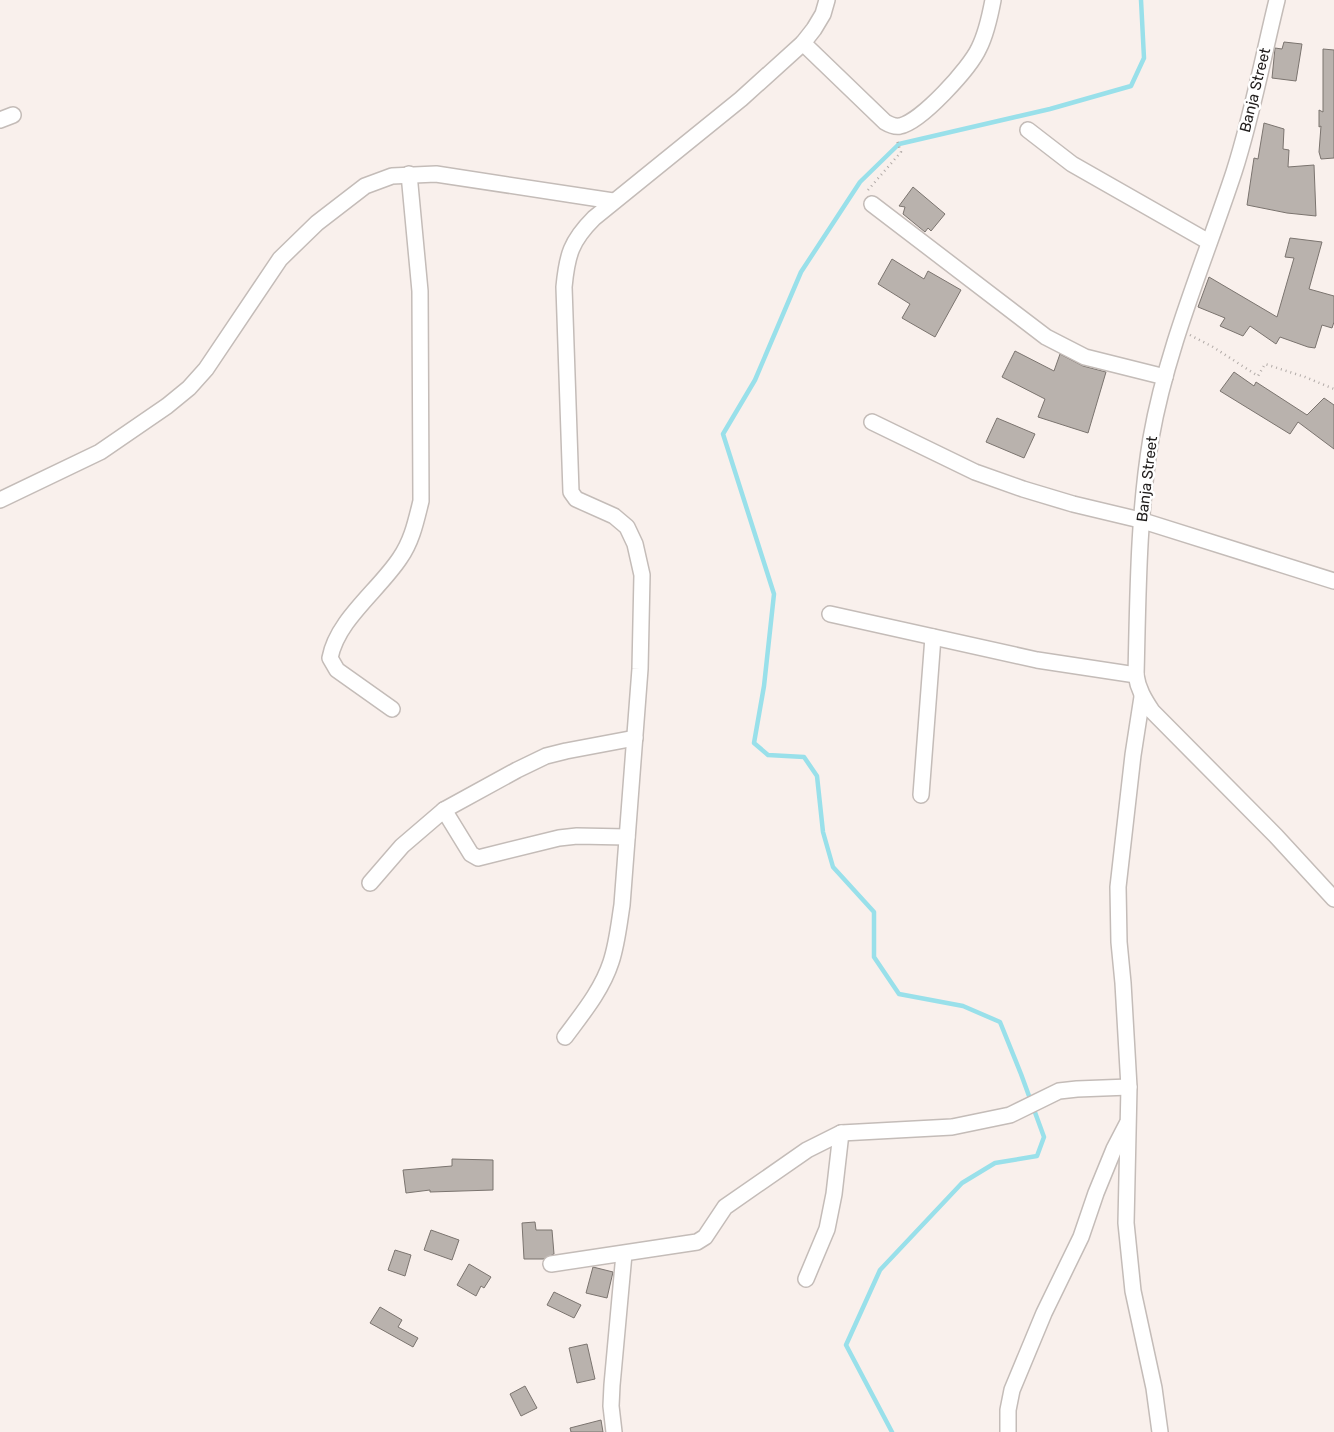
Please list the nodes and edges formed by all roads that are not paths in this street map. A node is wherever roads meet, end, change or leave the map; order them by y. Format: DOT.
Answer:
graph roads {
  1 [pos="827,0"];
  2 [pos="993,0"];
  3 [pos="1277,0"];
  4 [pos="803,43"];
  5 [pos="1028,130"];
  6 [pos="409,174"];
  7 [pos="613,201"];
  8 [pos="872,204"];
  9 [pos="1209,242"];
  10 [pos="1165,377"];
  11 [pos="872,422"];
  12 [pos="0,500"];
  13 [pos="1140,520"];
  14 [pos="1334,581"];
  15 [pos="830,614"];
  16 [pos="933,637"];
  17 [pos="1136,675"];
  18 [pos="1142,697"];
  19 [pos="392,709"];
  20 [pos="635,738"];
  21 [pos="921,795"];
  22 [pos="444,810"];
  23 [pos="627,837"];
  24 [pos="370,883"];
  25 [pos="1334,899"];
  26 [pos="565,1037"];
  27 [pos="1129,1087"];
  28 [pos="1129,1121"];
  29 [pos="841,1132"];
  30 [pos="624,1254"];
  31 [pos="550,1264"];
  32 [pos="806,1279"];
  33 [pos="614,1432"];
  34 [pos="1008,1432"];
  35 [pos="1160,1432"];
  1 -- 4 [label="street"];
  2 -- 4 [label="street"];
  3 -- 9 [label="street, Banja Street"];
  4 -- 7 [label="street"];
  5 -- 9 [label="street"];
  6 -- 7 [label="street"];
  6 -- 12 [label="street"];
  6 -- 19 [label="street"];
  7 -- 20 [label="street"];
  8 -- 10 [label="street"];
  9 -- 10 [label="street, Banja Street"];
  10 -- 13 [label="street, Banja Street"];
  11 -- 13 [label="street"];
  13 -- 14 [label="street"];
  13 -- 17 [label="street, Banja Street"];
  15 -- 16 [label="street"];
  16 -- 17 [label="street"];
  16 -- 21 [label="street"];
  17 -- 18 [label="street, Banja Street"];
  18 -- 25 [label="street, Banja Street"];
  18 -- 27 [label="street"];
  20 -- 22 [label="street"];
  20 -- 23 [label="street"];
  22 -- 23 [label="street"];
  22 -- 24 [label="street"];
  23 -- 26 [label="street"];
  27 -- 28 [label="street"];
  27 -- 29 [label="street"];
  28 -- 34 [label="street"];
  28 -- 35 [label="street"];
  29 -- 30 [label="street"];
  29 -- 32 [label="street"];
  30 -- 31 [label="street"];
  30 -- 33 [label="street"];
}
